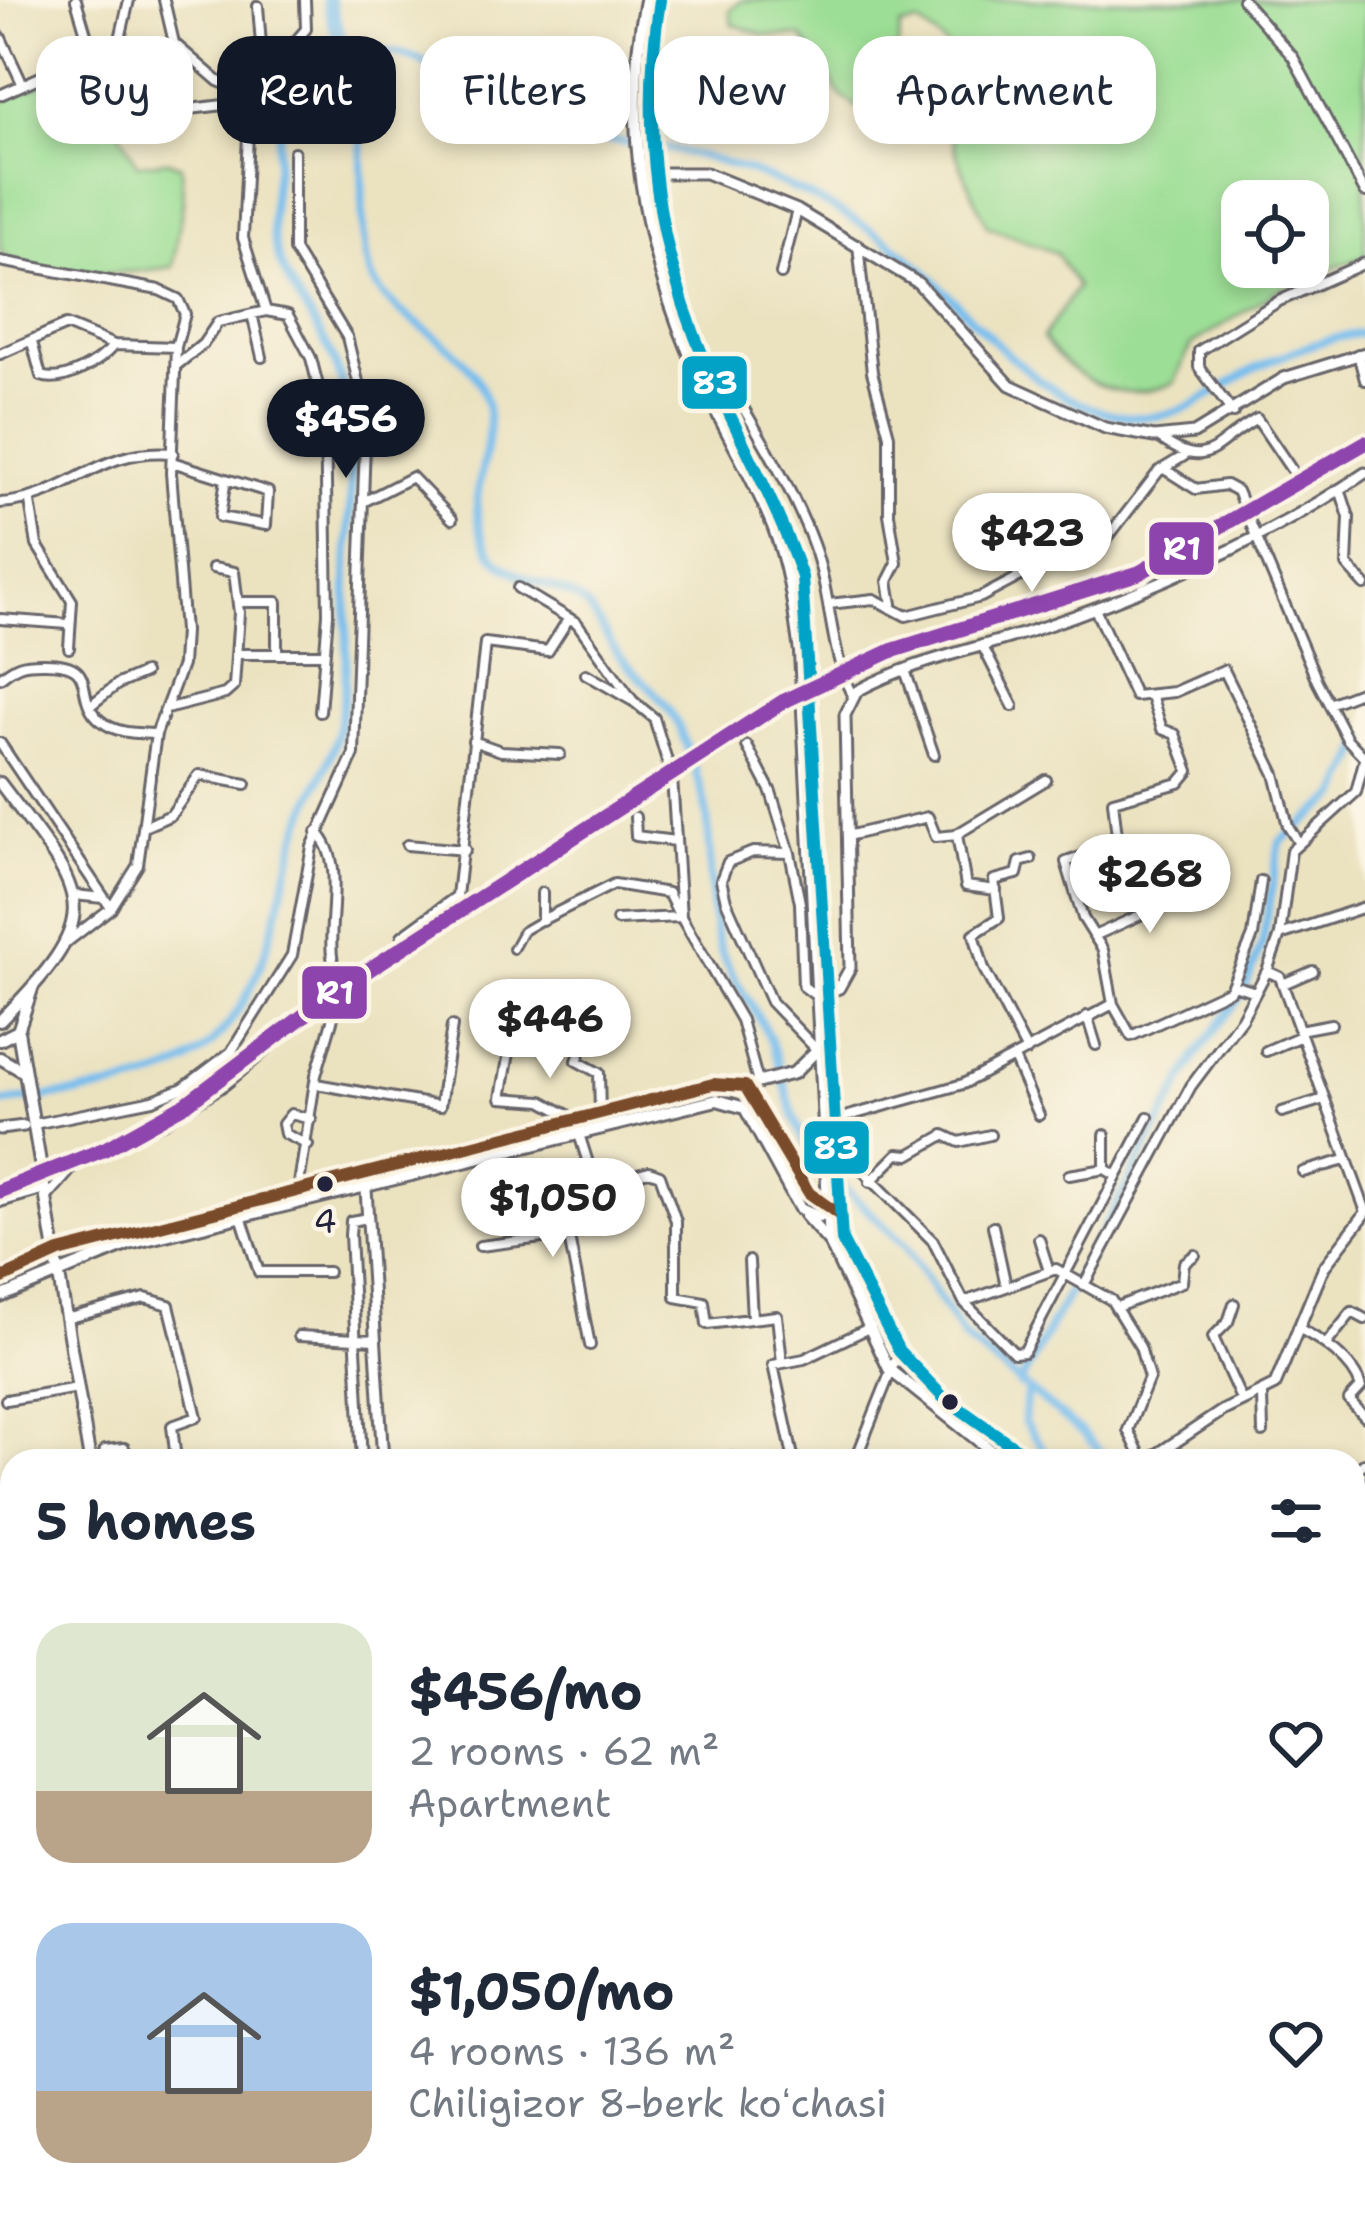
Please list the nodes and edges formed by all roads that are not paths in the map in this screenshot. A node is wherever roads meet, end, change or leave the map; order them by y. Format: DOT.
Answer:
graph roads {
  1 [pos="76,0"];
  2 [pos="129,0"];
  3 [pos="164,0"];
  4 [pos="305,0"];
  5 [pos="646,0"];
  6 [pos="660,0"];
  7 [pos="1243,0"];
  8 [pos="258,6"];
  9 [pos="0,36"];
  10 [pos="84,36"];
  11 [pos="121,36"];
  12 [pos="260,36"];
  13 [pos="299,36"];
  14 [pos="36,80"];
  15 [pos="217,80"];
  16 [pos="23,86"];
  17 [pos="0,95"];
  18 [pos="247,144"];
  19 [pos="294,152"];
  20 [pos="654,169"];
  21 [pos="639,170"];
  22 [pos="1365,192"];
  23 [pos="797,210"];
  24 [pos="858,245"];
  25 [pos="0,261"];
  26 [pos="1365,263"];
  27 [pos="781,274"];
  28 [pos="266,311"];
  29 [pos="252,314"];
  30 [pos="32,342"];
  31 [pos="115,345"];
  32 [pos="176,347"];
  33 [pos="1361,353"];
  34 [pos="0,354"];
  35 [pos="262,357"];
  36 [pos="176,365"];
  37 [pos="709,370"];
  38 [pos="1365,380"];
  39 [pos="1231,410"];
  40 [pos="1158,437"];
  41 [pos="1184,456"];
  42 [pos="173,458"];
  43 [pos="1291,469"];
  44 [pos="1166,470"];
  45 [pos="1364,473"];
  46 [pos="226,479"];
  47 [pos="1340,490"];
  48 [pos="365,501"];
  49 [pos="30,502"];
  50 [pos="0,503"];
  51 [pos="1060,503"];
  52 [pos="452,519"];
  53 [pos="1259,536"];
  54 [pos="1081,544"];
  55 [pos="213,568"];
  56 [pos="1365,585"];
  57 [pos="518,588"];
  58 [pos="238,602"];
  59 [pos="829,604"];
  60 [pos="892,605"];
  61 [pos="1095,609"];
  62 [pos="571,617"];
  63 [pos="0,619"];
  64 [pos="68,624"];
  65 [pos="982,643"];
  66 [pos="69,648"];
  67 [pos="277,650"];
  68 [pos="236,654"];
  69 [pos="322,654"];
  70 [pos="905,670"];
  71 [pos="144,673"];
  72 [pos="586,674"];
  73 [pos="0,678"];
  74 [pos="1365,690"];
  75 [pos="852,695"];
  76 [pos="1151,696"];
  77 [pos="633,701"];
  78 [pos="1330,704"];
  79 [pos="91,705"];
  80 [pos="1013,706"];
  81 [pos="165,709"];
  82 [pos="320,712"];
  83 [pos="156,734"];
  84 [pos="473,741"];
  85 [pos="0,743"];
  86 [pos="747,746"];
  87 [pos="560,754"];
  88 [pos="934,755"];
  89 [pos="1364,757"];
  90 [pos="1046,780"];
  91 [pos="0,783"];
  92 [pos="246,784"];
  93 [pos="1362,792"];
  94 [pos="635,817"];
  95 [pos="146,826"];
  96 [pos="317,832"];
  97 [pos="956,834"];
  98 [pos="847,836"];
  99 [pos="1297,840"];
  100 [pos="675,841"];
  101 [pos="407,845"];
  102 [pos="465,850"];
  103 [pos="790,853"];
  104 [pos="1031,859"];
  105 [pos="1261,881"];
  106 [pos="499,888"];
  107 [pos="997,890"];
  108 [pos="542,893"];
  109 [pos="74,895"];
  110 [pos="1182,896"];
  111 [pos="104,898"];
  112 [pos="1365,907"];
  113 [pos="111,908"];
  114 [pos="681,917"];
  115 [pos="542,920"];
  116 [pos="617,920"];
  117 [pos="1280,935"];
  118 [pos="402,936"];
  119 [pos="1094,936"];
  120 [pos="68,942"];
  121 [pos="513,949"];
  122 [pos="1267,971"];
  123 [pos="1312,971"];
  124 [pos="1282,984"];
  125 [pos="1234,985"];
  126 [pos="32,988"];
  127 [pos="341,989"];
  128 [pos="1253,991"];
  129 [pos="821,995"];
  130 [pos="1113,1004"];
  131 [pos="1087,1016"];
  132 [pos="0,1021"];
  133 [pos="1330,1024"];
  134 [pos="452,1026"];
  135 [pos="18,1031"];
  136 [pos="1300,1033"];
  137 [pos="0,1040"];
  138 [pos="1096,1045"];
  139 [pos="817,1050"];
  140 [pos="1028,1051"];
  141 [pos="1266,1051"];
  142 [pos="509,1053"];
  143 [pos="580,1053"];
  144 [pos="0,1058"];
  145 [pos="1013,1058"];
  146 [pos="25,1077"];
  147 [pos="757,1083"];
  148 [pos="316,1084"];
  149 [pos="1324,1099"];
  150 [pos="1282,1112"];
  151 [pos="599,1113"];
  152 [pos="1039,1115"];
  153 [pos="1148,1117"];
  154 [pos="311,1119"];
  155 [pos="576,1120"];
  156 [pos="833,1120"];
  157 [pos="29,1126"];
  158 [pos="0,1129"];
  159 [pos="579,1134"];
  160 [pos="990,1135"];
  161 [pos="1105,1136"];
  162 [pos="308,1145"];
  163 [pos="830,1154"];
  164 [pos="1345,1160"];
  165 [pos="1105,1168"];
  166 [pos="1303,1172"];
  167 [pos="365,1173"];
  168 [pos="1069,1175"];
  169 [pos="1115,1175"];
  170 [pos="870,1183"];
  171 [pos="595,1185"];
  172 [pos="366,1188"];
  173 [pos="298,1190"];
  174 [pos="47,1192"];
  175 [pos="0,1202"];
  176 [pos="831,1207"];
  177 [pos="800,1209"];
  178 [pos="1365,1211"];
  179 [pos="241,1216"];
  180 [pos="368,1218"];
  181 [pos="569,1218"];
  182 [pos="993,1226"];
  183 [pos="1039,1239"];
  184 [pos="830,1244"];
  185 [pos="480,1246"];
  186 [pos="59,1252"];
  187 [pos="1195,1255"];
  188 [pos="749,1261"];
  189 [pos="370,1262"];
  190 [pos="352,1264"];
  191 [pos="62,1268"];
  192 [pos="1049,1271"];
  193 [pos="328,1272"];
  194 [pos="1066,1274"];
  195 [pos="0,1279"];
  196 [pos="1082,1284"];
  197 [pos="1006,1286"];
  198 [pos="0,1297"];
  199 [pos="964,1302"];
  200 [pos="1234,1304"];
  201 [pos="1117,1307"];
  202 [pos="69,1318"];
  203 [pos="752,1318"];
  204 [pos="1365,1319"];
  205 [pos="871,1327"];
  206 [pos="1298,1328"];
  207 [pos="299,1336"];
  208 [pos="356,1337"];
  209 [pos="375,1340"];
  210 [pos="1327,1343"];
  211 [pos="590,1345"];
  212 [pos="899,1351"];
  213 [pos="782,1362"];
  214 [pos="889,1370"];
  215 [pos="79,1388"];
  216 [pos="1262,1395"];
  217 [pos="5,1400"];
  218 [pos="1242,1401"];
  219 [pos="1365,1417"];
  220 [pos="1263,1432"];
  221 [pos="88,1449"];
  222 [pos="172,1449"];
  223 [pos="361,1449"];
  224 [pos="382,1449"];
  225 [pos="791,1449"];
  226 [pos="859,1449"];
  227 [pos="989,1449"];
  228 [pos="1017,1449"];
  229 [pos="1138,1449"];
  230 [pos="1164,1449"];
  1 -- 10 [label="street"];
  2 -- 11 [label="street"];
  3 -- 15 [label="street"];
  4 -- 13 [label="street"];
  5 -- 21 [label="main road"];
  6 -- 20 [label="main road"];
  7 -- 22 [label="street"];
  8 -- 12 [label="street"];
  9 -- 16 [label="street"];
  14 -- 16 [label="street"];
  16 -- 17 [label="street"];
  18 -- 28 [label="street"];
  19 -- 48 [label="street"];
  20 -- 21 [label="street"];
  20 -- 23 [label="street"];
  20 -- 37 [label="main road"];
  21 -- 129 [label="main road"];
  23 -- 24 [label="street"];
  23 -- 27 [label="street"];
  24 -- 40 [label="street"];
  24 -- 60 [label="street"];
  25 -- 32 [label="street"];
  26 -- 39 [label="street"];
  28 -- 29 [label="street"];
  28 -- 69 [label="street"];
  29 -- 35 [label="street"];
  29 -- 36 [label="street"];
  30 -- 31 [label="street"];
  30 -- 31 [label="street"];
  30 -- 34 [label="street"];
  31 -- 32 [label="street"];
  32 -- 36 [label="street"];
  33 -- 38 [label="street"];
  33 -- 39 [label="street"];
  36 -- 42 [label="street"];
  37 -- 59 [label="street"];
  37 -- 129 [label="main road"];
  39 -- 40 [label="street"];
  40 -- 41 [label="street"];
  41 -- 43 [label="street"];
  41 -- 44 [label="street"];
  42 -- 46 [label="street"];
  42 -- 49 [label="street"];
  42 -- 81 [label="street"];
  44 -- 53 [label="street"];
  44 -- 54 [label="street"];
  45 -- 47 [label="street"];
  46 -- 46 [label="street"];
  47 -- 53 [label="street"];
  47 -- 56 [label="street"];
  48 -- 52 [label="street"];
  48 -- 96 [label="street"];
  49 -- 50 [label="street"];
  49 -- 64 [label="street"];
  51 -- 54 [label="street"];
  53 -- 61 [label="street"];
  53 -- 78 [label="street"];
  54 -- 60 [label="street"];
  55 -- 58 [label="street"];
  57 -- 62 [label="street"];
  58 -- 67 [label="street"];
  58 -- 68 [label="street"];
  59 -- 60 [label="street"];
  59 -- 75 [label="street"];
  61 -- 65 [label="street"];
  61 -- 76 [label="street"];
  62 -- 77 [label="street"];
  62 -- 84 [label="street"];
  63 -- 64 [label="street"];
  64 -- 66 [label="street"];
  65 -- 70 [label="street"];
  65 -- 80 [label="street"];
  67 -- 68 [label="street"];
  67 -- 69 [label="street"];
  68 -- 81 [label="street"];
  69 -- 82 [label="street"];
  70 -- 75 [label="street"];
  70 -- 88 [label="street"];
  71 -- 79 [label="street"];
  72 -- 77 [label="street"];
  73 -- 79 [label="street"];
  74 -- 78 [label="street"];
  75 -- 98 [label="street"];
  76 -- 99 [label="street"];
  76 -- 119 [label="street"];
  77 -- 100 [label="street"];
  78 -- 89 [label="street"];
  79 -- 83 [label="street"];
  81 -- 83 [label="street"];
  83 -- 95 [label="street"];
  84 -- 87 [label="street"];
  84 -- 102 [label="street"];
  85 -- 111 [label="street"];
  86 -- 103 [label="street"];
  89 -- 93 [label="street"];
  90 -- 97 [label="street"];
  91 -- 109 [label="main road"];
  92 -- 95 [label="street"];
  93 -- 99 [label="street"];
  94 -- 100 [label="street"];
  95 -- 113 [label="street"];
  96 -- 127 [label="street"];
  96 -- 157 [label="street"];
  97 -- 98 [label="street"];
  97 -- 107 [label="street"];
  98 -- 129 [label="street"];
  99 -- 117 [label="street"];
  100 -- 114 [label="street"];
  101 -- 102 [label="street"];
  102 -- 118 [label="street"];
  103 -- 129 [label="street"];
  103 -- 139 [label="street"];
  104 -- 107 [label="street"];
  105 -- 125 [label="street"];
  106 -- 127 [label="street"];
  107 -- 140 [label="street"];
  108 -- 115 [label="street"];
  109 -- 111 [label="street"];
  109 -- 120 [label="main road"];
  110 -- 119 [label="street"];
  111 -- 113 [label="street"];
  112 -- 117 [label="street"];
  113 -- 120 [label="street"];
  114 -- 115 [label="street"];
  114 -- 116 [label="street"];
  114 -- 147 [label="street"];
  115 -- 121 [label="street"];
  117 -- 122 [label="street"];
  119 -- 130 [label="street"];
  120 -- 126 [label="main road"];
  122 -- 124 [label="street"];
  122 -- 128 [label="street"];
  123 -- 124 [label="street"];
  124 -- 136 [label="street"];
  125 -- 128 [label="street"];
  125 -- 130 [label="street"];
  126 -- 132 [label="main road"];
  126 -- 135 [label="main road"];
  127 -- 148 [label="street"];
  127 -- 174 [label="street"];
  128 -- 196 [label="street"];
  129 -- 139 [label="main road"];
  129 -- 156 [label="main road"];
  130 -- 131 [label="street"];
  131 -- 138 [label="street"];
  131 -- 140 [label="street"];
  133 -- 136 [label="street"];
  134 -- 148 [label="street"];
  135 -- 137 [label="main road"];
  135 -- 146 [label="main road"];
  136 -- 141 [label="street"];
  136 -- 149 [label="street"];
  139 -- 147 [label="main road"];
  139 -- 163 [label="main road"];
  140 -- 145 [label="street"];
  142 -- 155 [label="street"];
  143 -- 151 [label="street"];
  144 -- 146 [label="main road"];
  145 -- 152 [label="street"];
  145 -- 156 [label="street"];
  146 -- 157 [label="main road"];
  147 -- 151 [label="main road"];
  147 -- 176 [label="main road"];
  148 -- 154 [label="street"];
  149 -- 150 [label="street"];
  149 -- 164 [label="street"];
  151 -- 155 [label="main road"];
  153 -- 169 [label="street"];
  154 -- 162 [label="street"];
  154 -- 162 [label="street"];
  155 -- 167 [label="main road"];
  156 -- 163 [label="main road"];
  157 -- 158 [label="street"];
  157 -- 174 [label="main road"];
  159 -- 171 [label="street"];
  159 -- 172 [label="main road"];
  159 -- 177 [label="main road"];
  160 -- 170 [label="street"];
  161 -- 165 [label="street"];
  162 -- 173 [label="street"];
  163 -- 170 [label="street"];
  163 -- 176 [label="main road"];
  164 -- 166 [label="street"];
  164 -- 178 [label="street"];
  165 -- 168 [label="street"];
  165 -- 169 [label="street"];
  167 -- 172 [label="street"];
  167 -- 173 [label="main road"];
  169 -- 194 [label="street"];
  170 -- 199 [label="street"];
  171 -- 181 [label="street"];
  171 -- 203 [label="street"];
  172 -- 179 [label="main road"];
  172 -- 180 [label="street"];
  173 -- 186 [label="main road"];
  174 -- 175 [label="street"];
  174 -- 186 [label="main road"];
  176 -- 177 [label="main road"];
  176 -- 184 [label="main road"];
  176 -- 212 [label="main road"];
  177 -- 184 [label="main road"];
  178 -- 206 [label="street"];
  179 -- 191 [label="main road"];
  179 -- 193 [label="street"];
  180 -- 189 [label="street"];
  180 -- 190 [label="street"];
  181 -- 185 [label="street"];
  181 -- 211 [label="street"];
  182 -- 197 [label="street"];
  183 -- 192 [label="street"];
  184 -- 205 [label="main road"];
  186 -- 191 [label="main road"];
  186 -- 195 [label="main road"];
  187 -- 201 [label="street"];
  188 -- 203 [label="street"];
  189 -- 190 [label="street"];
  189 -- 209 [label="street"];
  190 -- 208 [label="street"];
  191 -- 198 [label="main road"];
  191 -- 202 [label="main road"];
  192 -- 194 [label="street"];
  192 -- 197 [label="street"];
  194 -- 196 [label="street"];
  194 -- 199 [label="street"];
  196 -- 201 [label="street"];
  197 -- 199 [label="street"];
  200 -- 218 [label="street"];
  201 -- 229 [label="street"];
  202 -- 215 [label="main road"];
  202 -- 222 [label="street"];
  203 -- 213 [label="street"];
  204 -- 210 [label="street"];
  205 -- 213 [label="street"];
  205 -- 214 [label="main road"];
  206 -- 210 [label="street"];
  206 -- 216 [label="street"];
  207 -- 208 [label="street"];
  208 -- 209 [label="street"];
  208 -- 223 [label="street"];
  209 -- 224 [label="street"];
  210 -- 219 [label="street"];
  212 -- 214 [label="street"];
  212 -- 228 [label="main road"];
  213 -- 225 [label="street"];
  214 -- 226 [label="street"];
  214 -- 227 [label="main road"];
  215 -- 217 [label="street"];
  215 -- 221 [label="main road"];
  216 -- 218 [label="street"];
  216 -- 220 [label="street"];
  218 -- 230 [label="street"];
}
